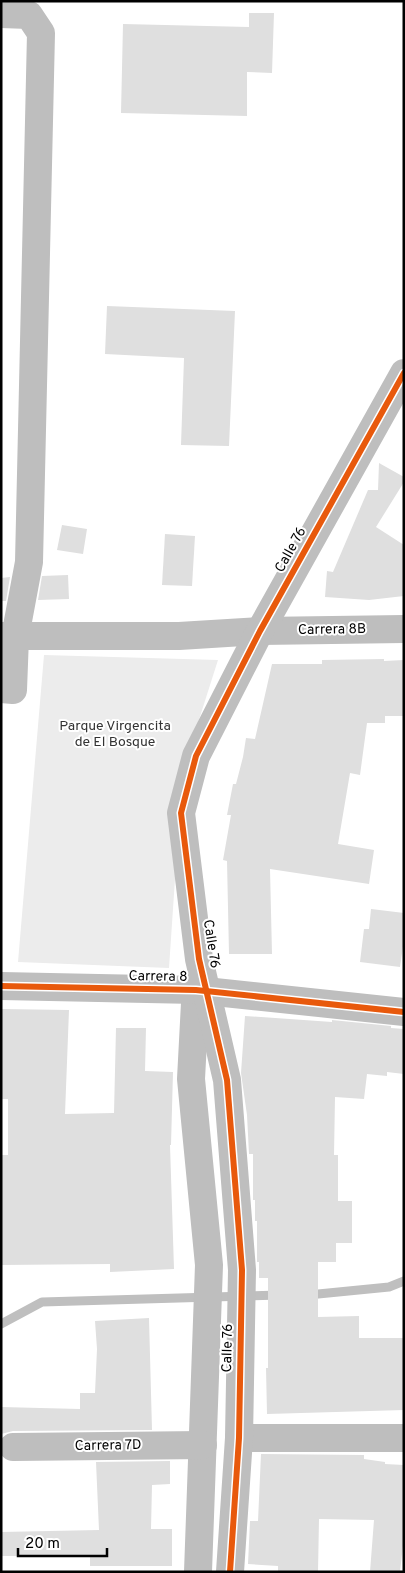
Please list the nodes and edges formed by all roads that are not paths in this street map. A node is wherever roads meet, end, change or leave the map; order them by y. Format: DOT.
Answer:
graph roads {
  1 [pos="1,14"];
  2 [pos="404,373"];
  3 [pos="404,629"];
  4 [pos="260,631"];
  5 [pos="8,637"];
  6 [pos="1,689"];
  7 [pos="1,986"];
  8 [pos="202,990"];
  9 [pos="404,1012"];
  10 [pos="239,1438"];
  11 [pos="404,1438"];
  12 [pos="203,1444"];
  13 [pos="12,1447"];
  14 [pos="198,1572"];
  15 [pos="230,1572"];
  1 -- 5 [label="street"];
  2 -- 4 [label="street, Calle 76"];
  3 -- 4 [label="street, Carrera 8B"];
  4 -- 5 [label="street, Carrera 8B"];
  4 -- 8 [label="street, Calle 76"];
  5 -- 6 [label="street"];
  7 -- 8 [label="street, Carrera 8"];
  8 -- 9 [label="street, Carrera 8"];
  8 -- 10 [label="street, Calle 76"];
  8 -- 12 [label="street, Calle 76"];
  10 -- 11 [label="street"];
  10 -- 15 [label="street, Calle 76"];
  12 -- 13 [label="street, Carrera 7D"];
  12 -- 14 [label="street, Calle 76"];
}
